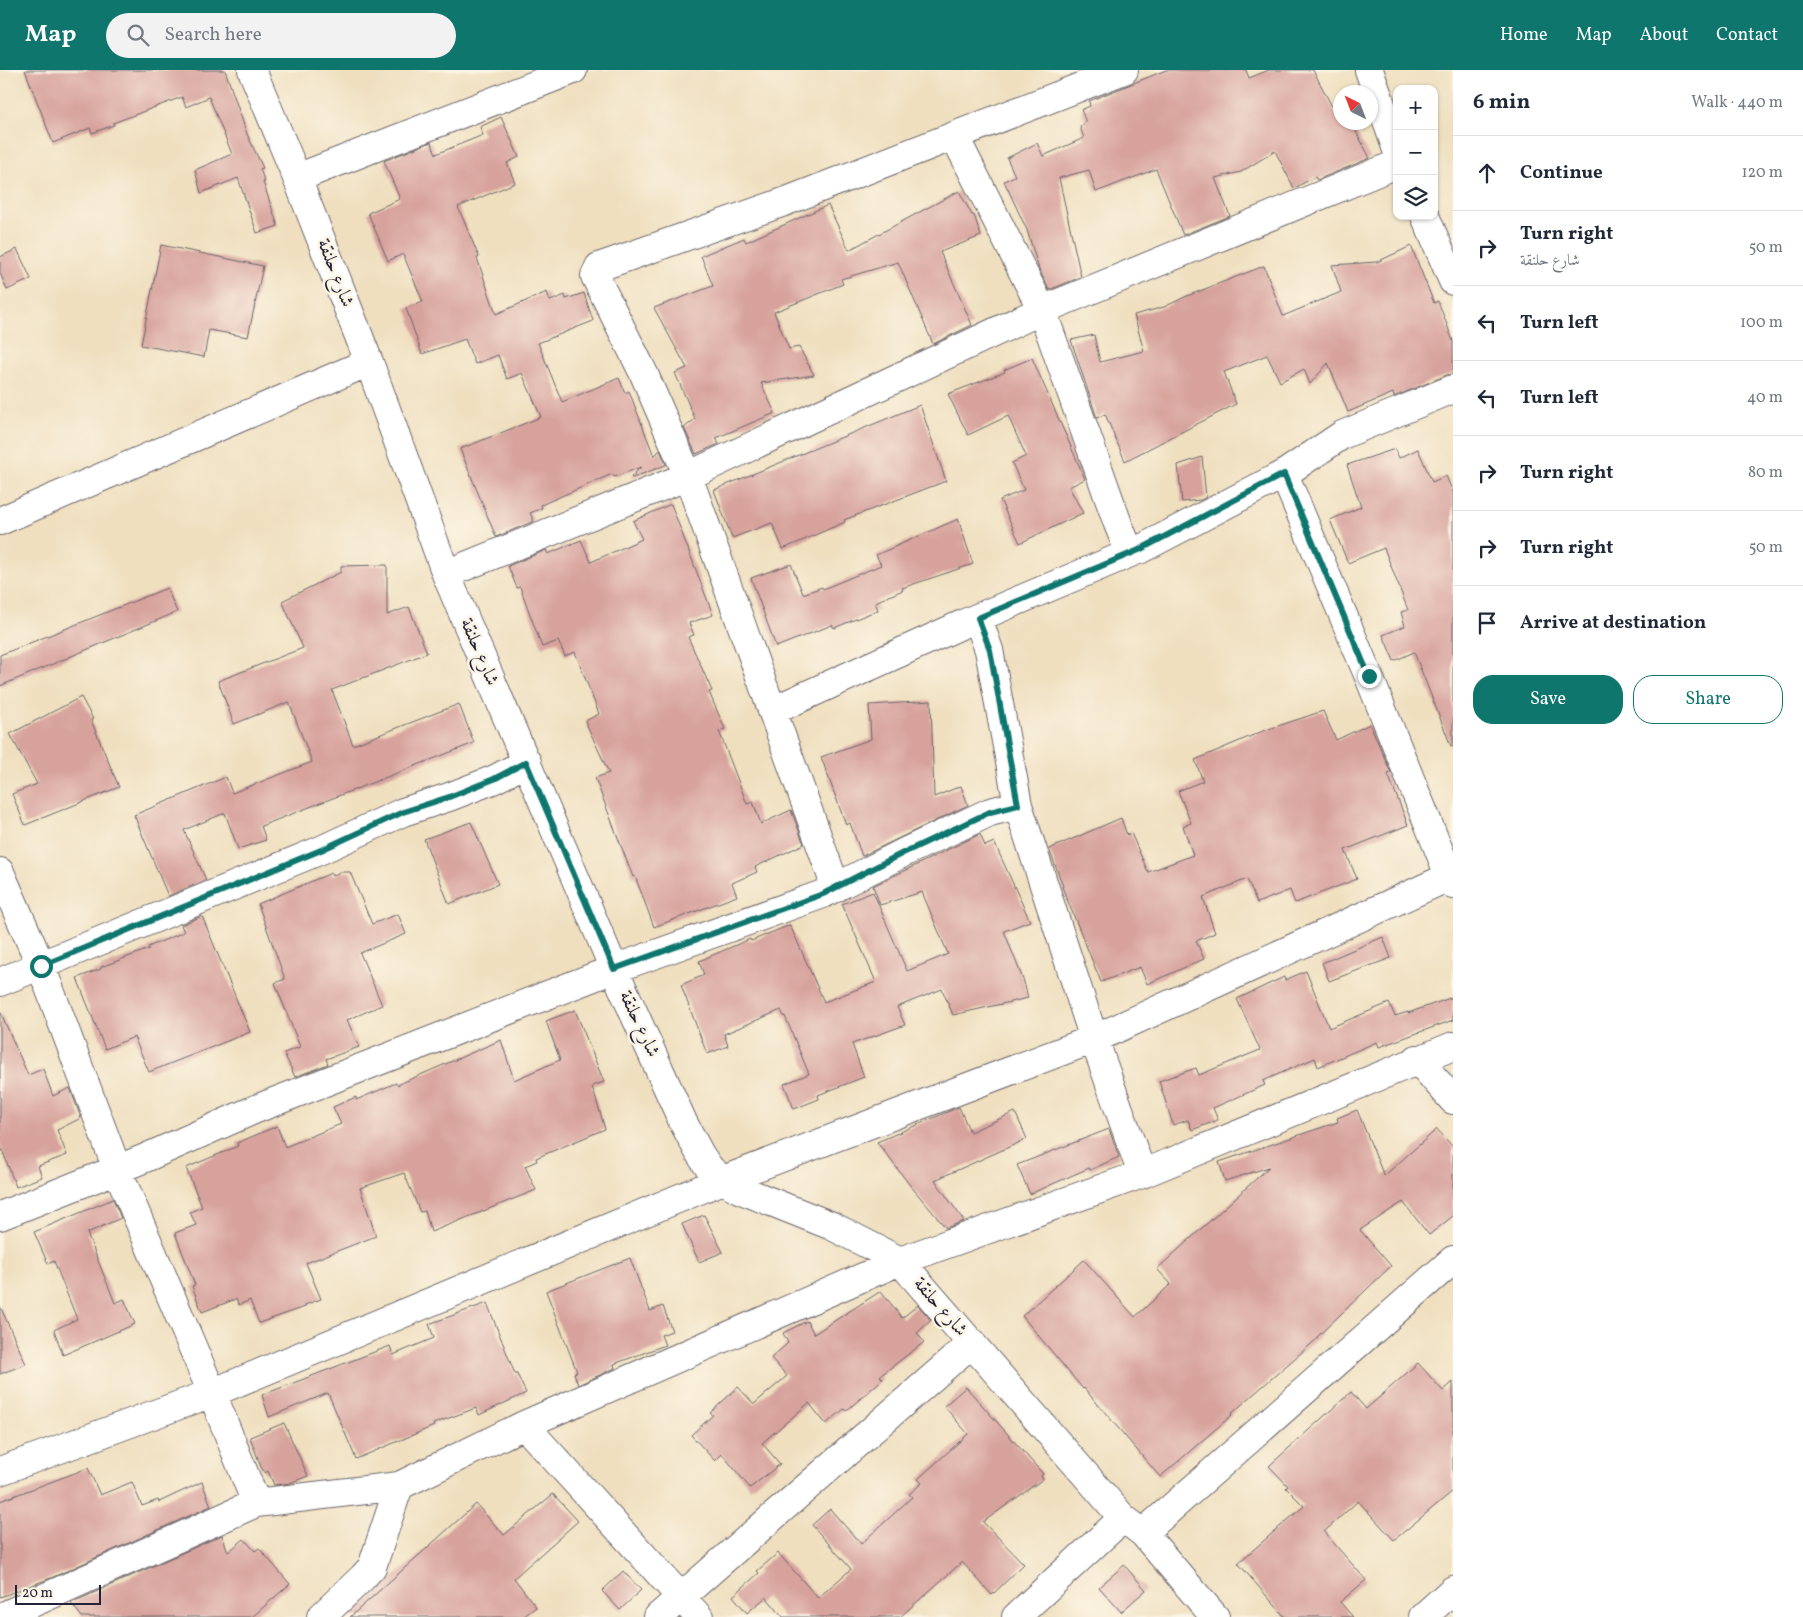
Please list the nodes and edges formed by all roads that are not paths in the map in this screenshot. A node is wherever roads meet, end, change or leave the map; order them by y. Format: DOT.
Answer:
graph roads {
  1 [pos="252,70"];
  2 [pos="573,70"];
  3 [pos="1121,70"];
  4 [pos="1369,70"];
  5 [pos="955,137"];
  6 [pos="1393,139"];
  7 [pos="1393,166"];
  8 [pos="297,178"];
  9 [pos="1427,220"];
  10 [pos="1453,281"];
  11 [pos="1042,310"];
  12 [pos="369,362"];
  13 [pos="1453,389"];
  14 [pos="1284,474"];
  15 [pos="688,476"];
  16 [pos="0,521"];
  17 [pos="1135,551"];
  18 [pos="446,574"];
  19 [pos="978,618"];
  20 [pos="772,711"];
  21 [pos="526,762"];
  22 [pos="1018,805"];
  23 [pos="0,872"];
  24 [pos="1452,879"];
  25 [pos="836,888"];
  26 [pos="41,966"];
  27 [pos="614,969"];
  28 [pos="0,982"];
  29 [pos="1094,1039"];
  30 [pos="1453,1046"];
  31 [pos="1417,1059"];
  32 [pos="1453,1100"];
  33 [pos="117,1168"];
  34 [pos="1142,1174"];
  35 [pos="723,1180"];
  36 [pos="0,1216"];
  37 [pos="1453,1260"];
  38 [pos="900,1261"];
  39 [pos="972,1343"];
  40 [pos="212,1393"];
  41 [pos="524,1425"];
  42 [pos="0,1471"];
  43 [pos="399,1486"];
  44 [pos="256,1503"];
  45 [pos="1133,1526"];
  46 [pos="1453,1590"];
  47 [pos="681,1597"];
  48 [pos="17,1614"];
  49 [pos="321,1617"];
  50 [pos="658,1617"];
  51 [pos="699,1617"];
  52 [pos="1016,1617"];
  53 [pos="1215,1617"];
  54 [pos="1423,1617"];
  1 -- 8 [label="street, شارع حلنقة"];
  2 -- 8 [label="street"];
  3 -- 5 [label="street"];
  4 -- 6 [label="street"];
  5 -- 11 [label="street"];
  5 -- 15 [label="street"];
  7 -- 11 [label="street"];
  8 -- 12 [label="street, شارع حلنقة"];
  9 -- 10 [label="street"];
  11 -- 15 [label="street"];
  11 -- 17 [label="street"];
  12 -- 16 [label="street"];
  12 -- 18 [label="street, شارع حلنقة"];
  13 -- 14 [label="street"];
  14 -- 17 [label="street"];
  14 -- 24 [label="street"];
  15 -- 18 [label="street"];
  15 -- 20 [label="street"];
  17 -- 19 [label="street"];
  18 -- 21 [label="street, شارع حلنقة"];
  19 -- 20 [label="street"];
  19 -- 22 [label="street"];
  20 -- 25 [label="street"];
  21 -- 26 [label="street"];
  21 -- 27 [label="street, شارع حلنقة"];
  22 -- 25 [label="street"];
  22 -- 29 [label="street"];
  23 -- 26 [label="street"];
  24 -- 29 [label="street"];
  25 -- 27 [label="street"];
  26 -- 28 [label="street"];
  26 -- 33 [label="street"];
  27 -- 33 [label="street"];
  27 -- 35 [label="street, شارع حلنقة"];
  29 -- 34 [label="street"];
  29 -- 35 [label="street"];
  30 -- 31 [label="street"];
  31 -- 32 [label="street"];
  31 -- 34 [label="street"];
  33 -- 36 [label="street"];
  33 -- 40 [label="street"];
  34 -- 38 [label="street"];
  35 -- 38 [label="street, شارع حلنقة"];
  35 -- 40 [label="street"];
  37 -- 45 [label="street"];
  38 -- 39 [label="street, شارع حلنقة"];
  38 -- 41 [label="street"];
  39 -- 45 [label="street, شارع حلنقة"];
  39 -- 47 [label="street"];
  40 -- 42 [label="street"];
  40 -- 44 [label="street"];
  41 -- 43 [label="street"];
  41 -- 47 [label="street"];
  43 -- 44 [label="street"];
  43 -- 49 [label="street"];
  44 -- 48 [label="street"];
  45 -- 52 [label="street"];
  45 -- 53 [label="street, شارع حلنقة"];
  46 -- 54 [label="street"];
  47 -- 50 [label="street"];
  47 -- 51 [label="street"];
}
